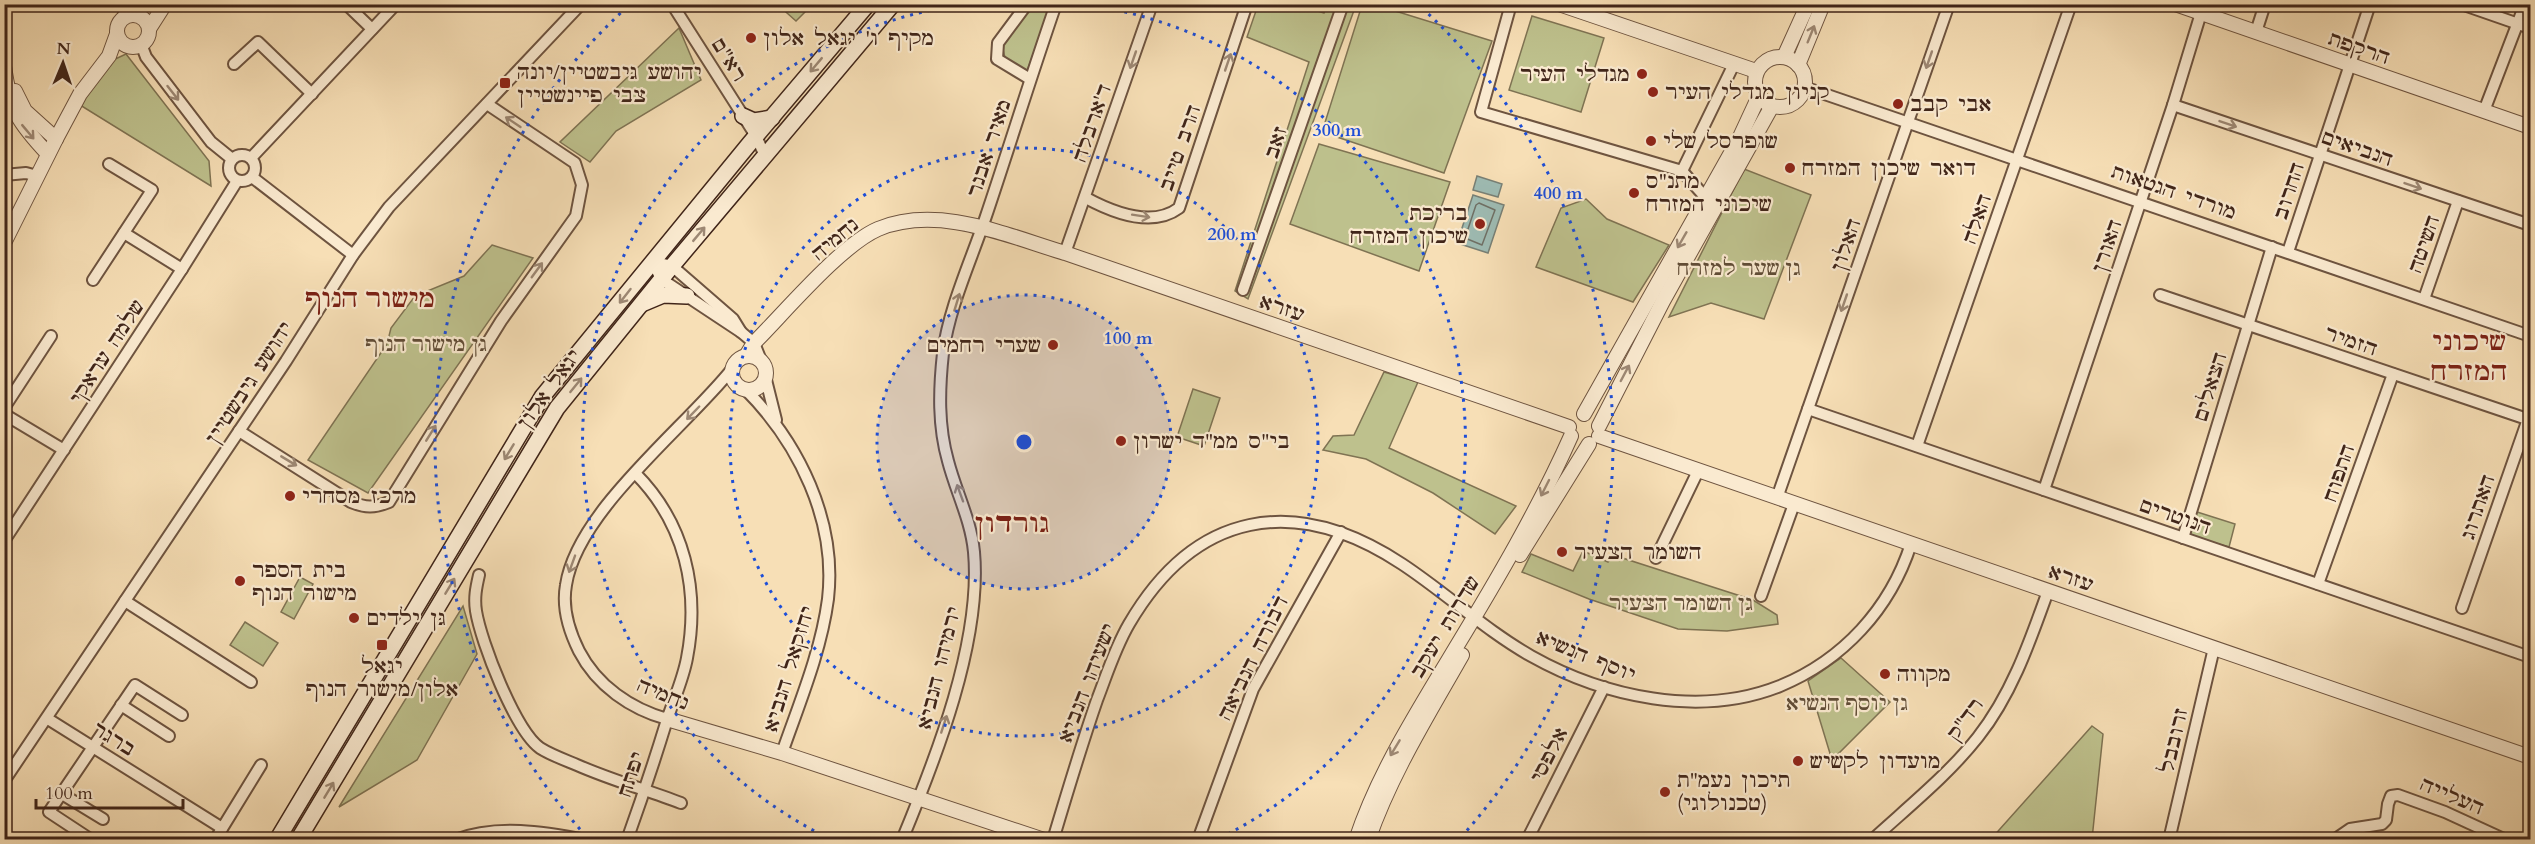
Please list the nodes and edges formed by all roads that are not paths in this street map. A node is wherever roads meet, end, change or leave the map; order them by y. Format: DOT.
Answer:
graph roads {
  1 [pos="164,4"];
  2 [pos="346,4"];
  3 [pos="396,4"];
  4 [pos="581,4"];
  5 [pos="672,4"];
  6 [pos="868,4"];
  7 [pos="893,4"];
  8 [pos="1028,4"];
  9 [pos="1056,4"];
  10 [pos="1152,4"];
  11 [pos="1247,4"];
  12 [pos="1343,4"];
  13 [pos="1511,4"];
  14 [pos="1559,4"];
  15 [pos="1808,4"];
  16 [pos="1823,4"];
  17 [pos="1949,4"];
  18 [pos="2072,4"];
  19 [pos="2175,4"];
  20 [pos="2265,4"];
  21 [pos="2370,4"];
  22 [pos="2461,4"];
  23 [pos="2525,4"];
  24 [pos="124,11"];
  25 [pos="2201,13"];
  26 [pos="139,16"];
  27 [pos="2517,24"];
  28 [pos="2530,28"];
  29 [pos="149,29"];
  30 [pos="372,29"];
  31 [pos="2256,32"];
  32 [pos="117,34"];
  33 [pos="134,45"];
  34 [pos="109,56"];
  35 [pos="1784,57"];
  36 [pos="4,64"];
  37 [pos="234,64"];
  38 [pos="1734,64"];
  39 [pos="1798,64"];
  40 [pos="2349,65"];
  41 [pos="1756,71"];
  42 [pos="1030,78"];
  43 [pos="1804,87"];
  44 [pos="312,94"];
  45 [pos="1759,96"];
  46 [pos="487,104"];
  47 [pos="2173,105"];
  48 [pos="1772,106"];
  49 [pos="739,110"];
  50 [pos="2484,111"];
  51 [pos="772,118"];
  52 [pos="1908,121"];
  53 [pos="2530,127"];
  54 [pos="56,139"];
  55 [pos="753,139"];
  56 [pos="48,154"];
  57 [pos="2320,154"];
  58 [pos="765,156"];
  59 [pos="251,158"];
  60 [pos="232,159"];
  61 [pos="2018,159"];
  62 [pos="109,164"];
  63 [pos="1682,171"];
  64 [pos="4,175"];
  65 [pos="37,176"];
  66 [pos="252,177"];
  67 [pos="237,181"];
  68 [pos="1086,198"];
  69 [pos="1706,198"];
  70 [pos="2141,201"];
  71 [pos="2458,201"];
  72 [pos="2530,225"];
  73 [pos="982,229"];
  74 [pos="124,233"];
  75 [pos="4,243"];
  76 [pos="2272,246"];
  77 [pos="2288,252"];
  78 [pos="1065,253"];
  79 [pos="353,255"];
  80 [pos="653,261"];
  81 [pos="672,266"];
  82 [pos="182,269"];
  83 [pos="661,279"];
  84 [pos="93,280"];
  85 [pos="1243,290"];
  86 [pos="2160,295"];
  87 [pos="687,296"];
  88 [pos="2424,299"];
  89 [pos="642,304"];
  90 [pos="2248,325"];
  91 [pos="741,332"];
  92 [pos="51,336"];
  93 [pos="2530,336"];
  94 [pos="754,343"];
  95 [pos="746,356"];
  96 [pos="732,369"];
  97 [pos="764,369"];
  98 [pos="2393,374"];
  99 [pos="745,389"];
  100 [pos="4,408"];
  101 [pos="1808,409"];
  102 [pos="4,414"];
  103 [pos="1584,414"];
  104 [pos="2529,419"];
  105 [pos="777,426"];
  106 [pos="239,431"];
  107 [pos="1570,432"];
  108 [pos="1596,435"];
  109 [pos="1917,446"];
  110 [pos="64,450"];
  111 [pos="1698,471"];
  112 [pos="635,473"];
  113 [pos="2044,490"];
  114 [pos="1777,498"];
  115 [pos="1794,504"];
  116 [pos="1341,532"];
  117 [pos="2183,538"];
  118 [pos="4,541"];
  119 [pos="1911,544"];
  120 [pos="1656,558"];
  121 [pos="479,575"];
  122 [pos="2319,584"];
  123 [pos="2048,591"];
  124 [pos="1761,596"];
  125 [pos="125,601"];
  126 [pos="2462,608"];
  127 [pos="1478,620"];
  128 [pos="2214,648"];
  129 [pos="2530,657"];
  130 [pos="251,682"];
  131 [pos="1604,687"];
  132 [pos="121,705"];
  133 [pos="182,715"];
  134 [pos="48,719"];
  135 [pos="667,719"];
  136 [pos="169,736"];
  137 [pos="94,747"];
  138 [pos="782,753"];
  139 [pos="2530,757"];
  140 [pos="261,765"];
  141 [pos="4,781"];
  142 [pos="645,789"];
  143 [pos="62,794"];
  144 [pos="919,799"];
  145 [pos="681,803"];
  146 [pos="102,819"];
  147 [pos="222,828"];
  148 [pos="90,838"];
  149 [pos="215,840"];
  150 [pos="278,840"];
  151 [pos="298,840"];
  152 [pos="456,840"];
  153 [pos="586,840"];
  154 [pos="627,840"];
  155 [pos="902,840"];
  156 [pos="1044,840"];
  157 [pos="1053,840"];
  158 [pos="1198,840"];
  159 [pos="1356,840"];
  160 [pos="1368,840"];
  161 [pos="1527,840"];
  162 [pos="1872,840"];
  163 [pos="2169,840"];
  164 [pos="2334,840"];
  165 [pos="2506,840"];
  1 -- 26 [label="street"];
  1 -- 29 [label="street"];
  2 -- 30 [label="street"];
  3 -- 30 [label="street"];
  4 -- 46 [label="street, יהושע גיבשטיין"];
  5 -- 49 [label="street, רא\"ם"];
  6 -- 51 [label="main road, יגאל אלון, one-way"];
  7 -- 58 [label="main road, יגאל אלון"];
  8 -- 42 [label="street"];
  9 -- 42 [label="street, מאיר אבנר"];
  10 -- 68 [label="street, ד'ארבלה, one-way"];
  68 -- 11 [label="street, הרב טייב, one-way"];
  12 -- 85 [label="street, זאב"];
  13 -- 63 [label="street"];
  14 -- 38 [label="street"];
  15 -- 35 [label="street"];
  39 -- 16 [label="street, one-way"];
  17 -- 52 [label="street, האלון, one-way"];
  18 -- 61 [label="street, האלה"];
  19 -- 25 [label="street, הרקפת"];
  20 -- 31 [label="street"];
  21 -- 40 [label="street, החרוב"];
  22 -- 27 [label="street"];
  23 -- 27 [label="street"];
  24 -- 26 [label="street"];
  24 -- 32 [label="street"];
  25 -- 31 [label="street, הרקפת"];
  25 -- 47 [label="street, האורן"];
  26 -- 29 [label="street"];
  27 -- 28 [label="street"];
  27 -- 50 [label="street"];
  29 -- 33 [label="street"];
  30 -- 44 [label="street"];
  31 -- 40 [label="street, הרקפת"];
  32 -- 33 [label="street"];
  32 -- 34 [label="street"];
  33 -- 34 [label="street"];
  33 -- 60 [label="street, one-way"];
  34 -- 54 [label="street"];
  35 -- 39 [label="street"];
  35 -- 41 [label="street"];
  36 -- 54 [label="street"];
  36 -- 56 [label="street, one-way"];
  37 -- 44 [label="street"];
  38 -- 41 [label="street"];
  38 -- 63 [label="street"];
  39 -- 43 [label="street"];
  40 -- 50 [label="street, הרקפת"];
  40 -- 57 [label="street, החרוב"];
  41 -- 45 [label="street"];
  42 -- 73 [label="street, מאיר אבנר"];
  43 -- 48 [label="street"];
  43 -- 52 [label="street, מורדי הגטאות"];
  44 -- 59 [label="street"];
  45 -- 48 [label="street"];
  45 -- 69 [label="street"];
  46 -- 79 [label="street, יהושע גיבשטיין"];
  106 -- 46 [label="street, one-way"];
  47 -- 57 [label="street, הנביאים, one-way"];
  47 -- 70 [label="street, האורן"];
  108 -- 48 [label="street, שדרות יעקב, one-way"];
  49 -- 51 [label="main road"];
  49 -- 55 [label="street, רא\"ם"];
  50 -- 53 [label="street, הרקפת"];
  51 -- 55 [label="main road, יגאל אלון"];
  52 -- 61 [label="street, מורדי הגטאות"];
  52 -- 101 [label="street, האלון, one-way"];
  54 -- 56 [label="street"];
  55 -- 58 [label="street, רא\"ם"];
  55 -- 80 [label="main road, יגאל אלון"];
  56 -- 65 [label="street"];
  57 -- 71 [label="street, הנביאים, one-way"];
  57 -- 77 [label="street, החרוב"];
  81 -- 58 [label="main road, יגאל אלון, one-way"];
  59 -- 60 [label="street"];
  59 -- 66 [label="street"];
  60 -- 67 [label="street"];
  61 -- 70 [label="street, מורדי הגטאות"];
  61 -- 109 [label="street, האלה"];
  62 -- 74 [label="street"];
  63 -- 69 [label="street"];
  64 -- 65 [label="street"];
  65 -- 75 [label="street"];
  66 -- 67 [label="street"];
  66 -- 79 [label="street"];
  67 -- 82 [label="street, שלמה עראקי"];
  68 -- 78 [label="street, ד'ארבלה"];
  69 -- 103 [label="street, one-way"];
  70 -- 76 [label="street, מורדי הגטאות"];
  70 -- 113 [label="street, האורן"];
  71 -- 72 [label="street, הנביאים"];
  71 -- 88 [label="street, השיטה"];
  73 -- 78 [label="street, עזרא"];
  73 -- 94 [label="street, נחמיה"];
  144 -- 73 [label="street, ירמיהו הנביא, one-way"];
  74 -- 82 [label="street"];
  74 -- 84 [label="street"];
  76 -- 77 [label="street, מורדי הגטאות"];
  76 -- 90 [label="street, הצאלים"];
  77 -- 88 [label="street, מורדי הגטאות"];
  78 -- 107 [label="street, עזרא"];
  79 -- 106 [label="street, יהושע גיבשטיין"];
  80 -- 81 [label="street, יחזקאל הנביא"];
  80 -- 83 [label="street"];
  80 -- 150 [label="main road, יגאל אלון, one-way"];
  81 -- 83 [label="main road, יגאל אלון"];
  81 -- 91 [label="street, יחזקאל הנביא"];
  82 -- 110 [label="street, שלמה עראקי"];
  83 -- 87 [label="street, יחזקאל הנביא"];
  83 -- 89 [label="main road, יגאל אלון"];
  86 -- 90 [label="street, הזמיר"];
  87 -- 89 [label="main road"];
  87 -- 91 [label="street, יחזקאל הנביא"];
  88 -- 93 [label="street, מורדי הגטאות"];
  151 -- 89 [label="main road, יגאל אלון, one-way"];
  90 -- 98 [label="street, הזמיר"];
  90 -- 117 [label="street, הצאלים"];
  91 -- 94 [label="street, יחזקאל הנביא"];
  92 -- 100 [label="street"];
  94 -- 95 [label="street, נחמיה"];
  94 -- 97 [label="street, יחזקאל הנביא"];
  95 -- 96 [label="street"];
  95 -- 97 [label="street"];
  96 -- 99 [label="street"];
  96 -- 112 [label="street, נחמיה, one-way"];
  97 -- 99 [label="street"];
  97 -- 105 [label="street, יחזקאל הנביא"];
  98 -- 104 [label="street, הזמיר"];
  98 -- 122 [label="street, התפוח"];
  99 -- 105 [label="street, יחזקאל הנביא"];
  101 -- 109 [label="street, הנוטרים"];
  101 -- 114 [label="street, האלון"];
  102 -- 110 [label="street"];
  103 -- 107 [label="street"];
  103 -- 108 [label="street"];
  104 -- 126 [label="street, האתרוג"];
  105 -- 138 [label="street, יחזקאל הנביא"];
  106 -- 125 [label="street, יהושע גיבשטיין"];
  107 -- 108 [label="street"];
  107 -- 127 [label="street, שדרות יעקב, one-way"];
  108 -- 111 [label="street, עזרא"];
  108 -- 127 [label="street, שדרות יעקב"];
  109 -- 113 [label="street, הנוטרים"];
  110 -- 118 [label="street, שלמה עראקי"];
  111 -- 114 [label="street, עזרא"];
  111 -- 120 [label="street"];
  112 -- 135 [label="street, יפתח"];
  112 -- 135 [label="street, נחמיה, one-way"];
  113 -- 117 [label="street, הנוטרים"];
  114 -- 115 [label="street, עזרא"];
  115 -- 119 [label="street, עזרא"];
  115 -- 124 [label="street"];
  116 -- 127 [label="street, ישעיהו הנביא"];
  116 -- 157 [label="street, ישעיהו הנביא"];
  116 -- 158 [label="street, דבורה הנביאה"];
  117 -- 122 [label="street, הנוטרים"];
  119 -- 123 [label="street, עזרא"];
  119 -- 131 [label="street, יוסף הנשיא"];
  121 -- 142 [label="street"];
  122 -- 129 [label="street, הנוטרים"];
  123 -- 128 [label="street, עזרא"];
  123 -- 162 [label="street, רד\"ק"];
  125 -- 130 [label="street"];
  125 -- 134 [label="street, יהושע גיבשטיין"];
  127 -- 131 [label="street, יוסף הנשיא"];
  127 -- 159 [label="street, שדרות יעקב, one-way"];
  127 -- 160 [label="street, שדרות יעקב"];
  128 -- 139 [label="street, עזרא"];
  128 -- 163 [label="street, זרובבל"];
  131 -- 161 [label="street, אלפסי"];
  132 -- 133 [label="street"];
  132 -- 136 [label="street"];
  132 -- 137 [label="street"];
  134 -- 137 [label="street, ברגר"];
  134 -- 141 [label="street, יהושע גיבשטיין"];
  135 -- 138 [label="street, נחמיה"];
  135 -- 142 [label="street, יפתח"];
  137 -- 143 [label="street"];
  137 -- 147 [label="street, ברגר"];
  138 -- 144 [label="street, נחמיה"];
  140 -- 147 [label="street"];
  142 -- 145 [label="street"];
  142 -- 154 [label="street, יפתח"];
  143 -- 146 [label="street"];
  143 -- 148 [label="street"];
  144 -- 155 [label="street, ירמיהו הנביא"];
  144 -- 156 [label="street, נחמיה"];
  147 -- 149 [label="street"];
  152 -- 153 [label="street"];
  164 -- 165 [label="street, העלייה"];
}
